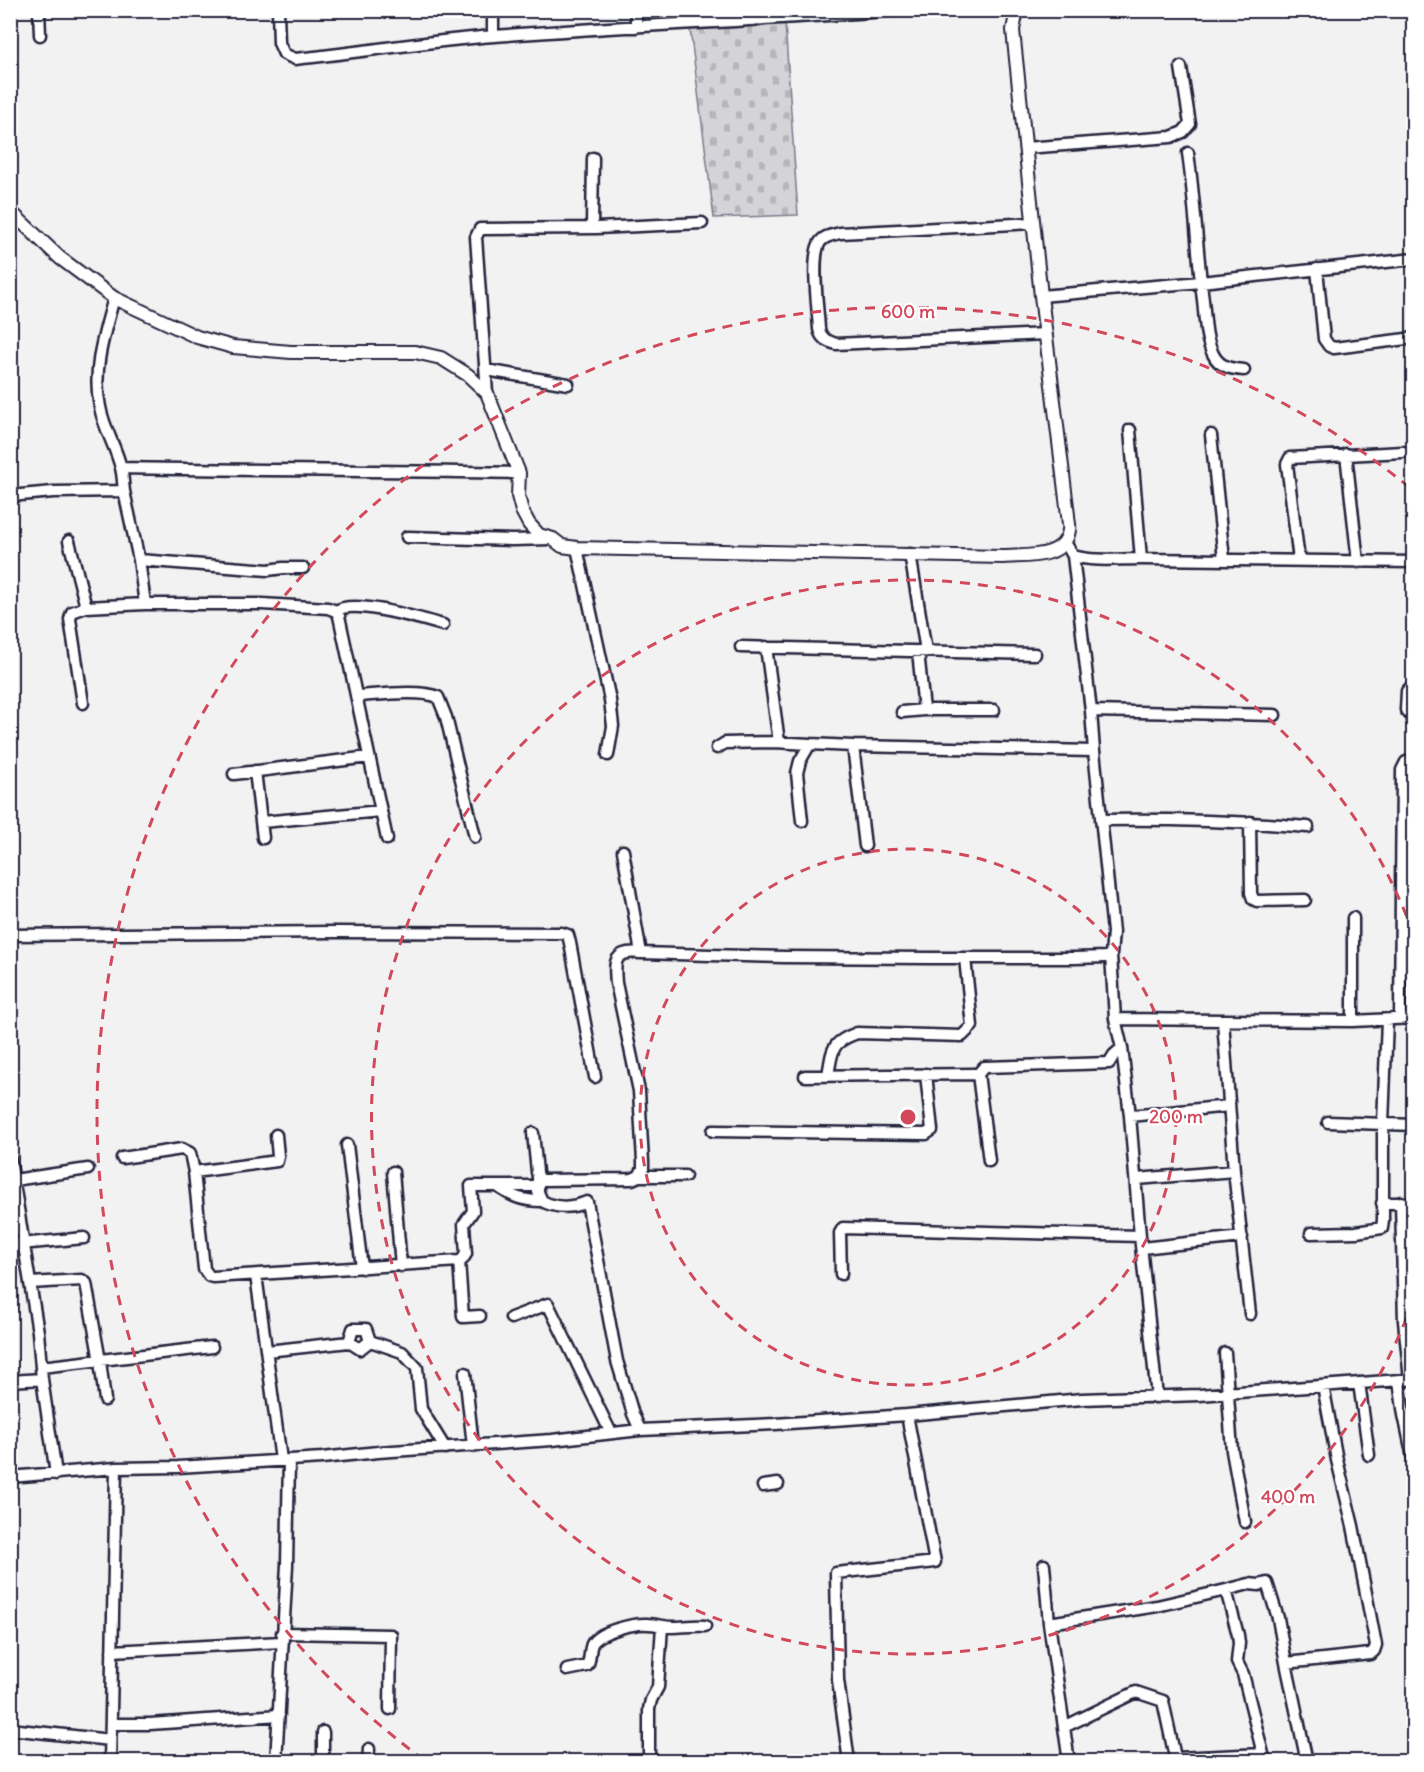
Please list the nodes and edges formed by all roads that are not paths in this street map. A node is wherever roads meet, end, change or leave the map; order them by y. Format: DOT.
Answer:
graph roads {
  1 [pos="39,10"];
  2 [pos="278,10"];
  3 [pos="493,10"];
  4 [pos="636,10"];
  5 [pos="897,10"];
  6 [pos="1017,10"];
  7 [pos="775,15"];
  8 [pos="636,27"];
  9 [pos="40,35"];
  10 [pos="493,36"];
  11 [pos="1181,66"];
  12 [pos="1025,148"];
  13 [pos="1188,153"];
  14 [pos="593,158"];
  15 [pos="10,211"];
  16 [pos="702,223"];
  17 [pos="1033,223"];
  18 [pos="592,228"];
  19 [pos="1413,259"];
  20 [pos="1317,269"];
  21 [pos="1201,282"];
  22 [pos="1041,296"];
  23 [pos="114,298"];
  24 [pos="1046,334"];
  25 [pos="1413,338"];
  26 [pos="486,370"];
  27 [pos="1244,370"];
  28 [pos="568,384"];
  29 [pos="488,393"];
  30 [pos="1130,430"];
  31 [pos="1210,435"];
  32 [pos="1403,452"];
  33 [pos="1346,454"];
  34 [pos="121,468"];
  35 [pos="519,473"];
  36 [pos="124,491"];
  37 [pos="10,496"];
  38 [pos="407,537"];
  39 [pos="553,539"];
  40 [pos="69,541"];
  41 [pos="1065,542"];
  42 [pos="578,548"];
  43 [pos="910,554"];
  44 [pos="1073,556"];
  45 [pos="1141,559"];
  46 [pos="1224,559"];
  47 [pos="139,560"];
  48 [pos="1299,560"];
  49 [pos="1358,562"];
  50 [pos="1413,562"];
  51 [pos="303,568"];
  52 [pos="145,604"];
  53 [pos="86,607"];
  54 [pos="336,611"];
  55 [pos="443,625"];
  56 [pos="741,647"];
  57 [pos="766,647"];
  58 [pos="922,651"];
  59 [pos="1035,654"];
  60 [pos="1413,684"];
  61 [pos="356,696"];
  62 [pos="82,703"];
  63 [pos="924,710"];
  64 [pos="994,711"];
  65 [pos="1091,711"];
  66 [pos="902,712"];
  67 [pos="1275,715"];
  68 [pos="1413,719"];
  69 [pos="779,742"];
  70 [pos="810,744"];
  71 [pos="853,746"];
  72 [pos="717,748"];
  73 [pos="1094,751"];
  74 [pos="608,755"];
  75 [pos="369,757"];
  76 [pos="1413,760"];
  77 [pos="255,771"];
  78 [pos="234,774"];
  79 [pos="381,811"];
  80 [pos="1401,818"];
  81 [pos="1413,818"];
  82 [pos="1101,820"];
  83 [pos="802,821"];
  84 [pos="262,822"];
  85 [pos="1250,822"];
  86 [pos="1308,827"];
  87 [pos="475,837"];
  88 [pos="264,838"];
  89 [pos="387,839"];
  90 [pos="866,846"];
  91 [pos="623,851"];
  92 [pos="1305,900"];
  93 [pos="1353,918"];
  94 [pos="10,935"];
  95 [pos="641,953"];
  96 [pos="1111,955"];
  97 [pos="965,958"];
  98 [pos="1400,1018"];
  99 [pos="1413,1018"];
  100 [pos="1115,1019"];
  101 [pos="1223,1020"];
  102 [pos="1387,1020"];
  103 [pos="1353,1021"];
  104 [pos="1122,1048"];
  105 [pos="926,1074"];
  106 [pos="978,1074"];
  107 [pos="828,1075"];
  108 [pos="804,1076"];
  109 [pos="596,1077"];
  110 [pos="1229,1106"];
  111 [pos="1130,1116"];
  112 [pos="1328,1122"];
  113 [pos="1383,1124"];
  114 [pos="1413,1125"];
  115 [pos="713,1131"];
  116 [pos="533,1133"];
  117 [pos="276,1135"];
  118 [pos="347,1145"];
  119 [pos="122,1158"];
  120 [pos="10,1159"];
  121 [pos="989,1161"];
  122 [pos="88,1169"];
  123 [pos="1234,1171"];
  124 [pos="194,1172"];
  125 [pos="393,1172"];
  126 [pos="639,1176"];
  127 [pos="685,1176"];
  128 [pos="1137,1179"];
  129 [pos="14,1180"];
  130 [pos="538,1181"];
  131 [pos="497,1186"];
  132 [pos="542,1201"];
  133 [pos="1401,1202"];
  134 [pos="1382,1203"];
  135 [pos="1413,1203"];
  136 [pos="1311,1233"];
  137 [pos="1140,1236"];
  138 [pos="1242,1237"];
  139 [pos="84,1238"];
  140 [pos="24,1244"];
  141 [pos="10,1245"];
  142 [pos="1142,1248"];
  143 [pos="459,1261"];
  144 [pos="401,1266"];
  145 [pos="362,1268"];
  146 [pos="841,1274"];
  147 [pos="256,1275"];
  148 [pos="30,1283"];
  149 [pos="1250,1314"];
  150 [pos="480,1316"];
  151 [pos="511,1318"];
  152 [pos="370,1341"];
  153 [pos="350,1342"];
  154 [pos="212,1347"];
  155 [pos="267,1350"];
  156 [pos="1225,1353"];
  157 [pos="100,1361"];
  158 [pos="41,1367"];
  159 [pos="465,1373"];
  160 [pos="42,1379"];
  161 [pos="1408,1380"];
  162 [pos="10,1381"];
  163 [pos="1359,1383"];
  164 [pos="1323,1386"];
  165 [pos="1228,1392"];
  166 [pos="1157,1397"];
  167 [pos="105,1400"];
  168 [pos="907,1415"];
  169 [pos="640,1430"];
  170 [pos="611,1433"];
  171 [pos="473,1446"];
  172 [pos="445,1448"];
  173 [pos="1369,1455"];
  174 [pos="285,1460"];
  175 [pos="1413,1462"];
  176 [pos="116,1468"];
  177 [pos="56,1474"];
  178 [pos="10,1477"];
  179 [pos="778,1484"];
  180 [pos="763,1486"];
  181 [pos="1245,1522"];
  182 [pos="1044,1565"];
  183 [pos="1226,1590"];
  184 [pos="1049,1623"];
  185 [pos="662,1626"];
  186 [pos="705,1626"];
  187 [pos="282,1638"];
  188 [pos="112,1651"];
  189 [pos="1286,1663"];
  190 [pos="567,1670"];
  191 [pos="390,1709"];
  192 [pos="279,1715"];
  193 [pos="111,1724"];
  194 [pos="1064,1727"];
  195 [pos="10,1729"];
  196 [pos="323,1732"];
  197 [pos="110,1740"];
  198 [pos="369,1749"];
  199 [pos="1264,1758"];
  200 [pos="1176,1760"];
  201 [pos="110,1761"];
  202 [pos="276,1761"];
  203 [pos="323,1761"];
  204 [pos="368,1761"];
  205 [pos="649,1761"];
  206 [pos="849,1761"];
  207 [pos="1068,1761"];
  208 [pos="1307,1761"];
  1 -- 9 [label="street"];
  2 -- 10 [label="street"];
  3 -- 10 [label="street"];
  4 -- 8 [label="street"];
  5 -- 7 [label="street"];
  6 -- 12 [label="street"];
  7 -- 8 [label="street"];
  8 -- 10 [label="street"];
  11 -- 12 [label="street"];
  12 -- 17 [label="street"];
  13 -- 21 [label="street"];
  14 -- 18 [label="street"];
  15 -- 23 [label="street"];
  16 -- 18 [label="street"];
  17 -- 22 [label="street"];
  17 -- 24 [label="street"];
  18 -- 26 [label="street"];
  19 -- 20 [label="street"];
  20 -- 21 [label="street"];
  20 -- 25 [label="street"];
  21 -- 22 [label="street"];
  21 -- 27 [label="street"];
  22 -- 24 [label="street"];
  23 -- 29 [label="street"];
  23 -- 34 [label="street"];
  24 -- 41 [label="street"];
  26 -- 28 [label="street"];
  26 -- 29 [label="street"];
  29 -- 35 [label="street"];
  30 -- 45 [label="street"];
  31 -- 46 [label="street"];
  32 -- 33 [label="street"];
  33 -- 48 [label="street"];
  33 -- 49 [label="street"];
  34 -- 35 [label="street"];
  34 -- 36 [label="street"];
  35 -- 39 [label="street"];
  36 -- 37 [label="street"];
  36 -- 47 [label="street"];
  38 -- 39 [label="street"];
  39 -- 42 [label="street"];
  40 -- 53 [label="street"];
  41 -- 43 [label="street"];
  41 -- 44 [label="street"];
  42 -- 43 [label="street"];
  42 -- 74 [label="street"];
  43 -- 58 [label="street"];
  44 -- 45 [label="street"];
  44 -- 65 [label="street"];
  45 -- 46 [label="street"];
  46 -- 48 [label="street"];
  47 -- 51 [label="street"];
  47 -- 52 [label="street"];
  48 -- 49 [label="street"];
  49 -- 50 [label="street"];
  52 -- 53 [label="street"];
  52 -- 54 [label="street"];
  53 -- 62 [label="street"];
  54 -- 55 [label="street"];
  54 -- 61 [label="street"];
  56 -- 57 [label="street"];
  57 -- 58 [label="street"];
  57 -- 69 [label="street"];
  58 -- 59 [label="street"];
  58 -- 63 [label="street"];
  60 -- 68 [label="street"];
  61 -- 75 [label="street"];
  61 -- 87 [label="street"];
  63 -- 64 [label="street"];
  63 -- 66 [label="street"];
  65 -- 67 [label="street"];
  65 -- 73 [label="street"];
  69 -- 70 [label="street"];
  69 -- 72 [label="street"];
  70 -- 71 [label="street"];
  70 -- 83 [label="street"];
  71 -- 73 [label="street"];
  71 -- 90 [label="street"];
  73 -- 82 [label="street"];
  75 -- 77 [label="street"];
  75 -- 79 [label="street"];
  76 -- 80 [label="street"];
  77 -- 78 [label="street"];
  77 -- 84 [label="street"];
  79 -- 84 [label="street"];
  79 -- 89 [label="street"];
  80 -- 81 [label="street"];
  80 -- 98 [label="street"];
  82 -- 85 [label="street"];
  82 -- 96 [label="street"];
  84 -- 88 [label="street"];
  85 -- 86 [label="street"];
  85 -- 92 [label="street"];
  91 -- 95 [label="street"];
  93 -- 103 [label="street"];
  94 -- 109 [label="street"];
  95 -- 97 [label="street"];
  95 -- 126 [label="street"];
  96 -- 97 [label="street"];
  96 -- 100 [label="street"];
  97 -- 107 [label="street"];
  98 -- 99 [label="street"];
  98 -- 102 [label="street"];
  100 -- 101 [label="street"];
  100 -- 104 [label="street"];
  101 -- 103 [label="street"];
  101 -- 110 [label="street"];
  102 -- 103 [label="street"];
  102 -- 113 [label="street"];
  104 -- 106 [label="street"];
  104 -- 111 [label="street"];
  105 -- 106 [label="street"];
  105 -- 107 [label="street"];
  105 -- 115 [label="street"];
  106 -- 121 [label="street"];
  107 -- 108 [label="street"];
  110 -- 111 [label="street"];
  110 -- 123 [label="street"];
  111 -- 128 [label="street"];
  112 -- 113 [label="street"];
  113 -- 114 [label="street"];
  113 -- 134 [label="street"];
  116 -- 130 [label="street"];
  117 -- 124 [label="street"];
  118 -- 145 [label="street"];
  119 -- 124 [label="street"];
  120 -- 129 [label="street"];
  122 -- 129 [label="street"];
  123 -- 128 [label="street"];
  123 -- 138 [label="street"];
  124 -- 147 [label="street"];
  125 -- 144 [label="street"];
  126 -- 127 [label="street"];
  126 -- 130 [label="street"];
  128 -- 137 [label="street"];
  129 -- 140 [label="street"];
  130 -- 131 [label="street"];
  130 -- 132 [label="street"];
  131 -- 132 [label="street"];
  131 -- 143 [label="street"];
  132 -- 169 [label="street"];
  133 -- 134 [label="street"];
  133 -- 135 [label="street"];
  133 -- 161 [label="street"];
  134 -- 136 [label="street"];
  137 -- 142 [label="street"];
  137 -- 146 [label="street"];
  138 -- 142 [label="street"];
  138 -- 149 [label="street"];
  139 -- 140 [label="street"];
  140 -- 141 [label="street"];
  140 -- 148 [label="street"];
  142 -- 166 [label="street"];
  143 -- 144 [label="street"];
  143 -- 150 [label="street"];
  144 -- 145 [label="street"];
  145 -- 147 [label="street"];
  147 -- 155 [label="street"];
  148 -- 157 [label="street"];
  148 -- 158 [label="street"];
  151 -- 170 [label="street"];
  152 -- 153 [label="street"];
  152 -- 153 [label="street"];
  152 -- 172 [label="street"];
  153 -- 155 [label="street"];
  154 -- 157 [label="street"];
  155 -- 174 [label="street"];
  156 -- 165 [label="street"];
  157 -- 158 [label="street"];
  157 -- 167 [label="street"];
  158 -- 160 [label="street"];
  159 -- 171 [label="street"];
  160 -- 162 [label="street"];
  160 -- 177 [label="street"];
  161 -- 163 [label="street"];
  161 -- 175 [label="street"];
  163 -- 164 [label="street"];
  163 -- 173 [label="street"];
  164 -- 165 [label="street"];
  164 -- 189 [label="street"];
  165 -- 166 [label="street"];
  165 -- 181 [label="street"];
  166 -- 168 [label="street"];
  168 -- 169 [label="street"];
  168 -- 206 [label="street"];
  169 -- 170 [label="street"];
  170 -- 171 [label="street"];
  171 -- 172 [label="street"];
  172 -- 174 [label="street"];
  174 -- 176 [label="street"];
  174 -- 187 [label="street"];
  176 -- 177 [label="street"];
  176 -- 188 [label="street"];
  177 -- 178 [label="street"];
  179 -- 180 [label="street"];
  182 -- 184 [label="street"];
  183 -- 184 [label="street"];
  183 -- 189 [label="street"];
  183 -- 199 [label="street"];
  184 -- 194 [label="street"];
  185 -- 186 [label="street"];
  185 -- 190 [label="street"];
  185 -- 205 [label="street"];
  187 -- 188 [label="street"];
  187 -- 191 [label="street"];
  187 -- 192 [label="street"];
  188 -- 193 [label="street"];
  189 -- 208 [label="street"];
  192 -- 193 [label="street"];
  192 -- 202 [label="street"];
  193 -- 197 [label="street"];
  194 -- 200 [label="street"];
  194 -- 207 [label="street"];
  195 -- 197 [label="street"];
  196 -- 203 [label="street"];
  197 -- 201 [label="street"];
  198 -- 204 [label="street"];
  199 -- 200 [label="street"];
}
